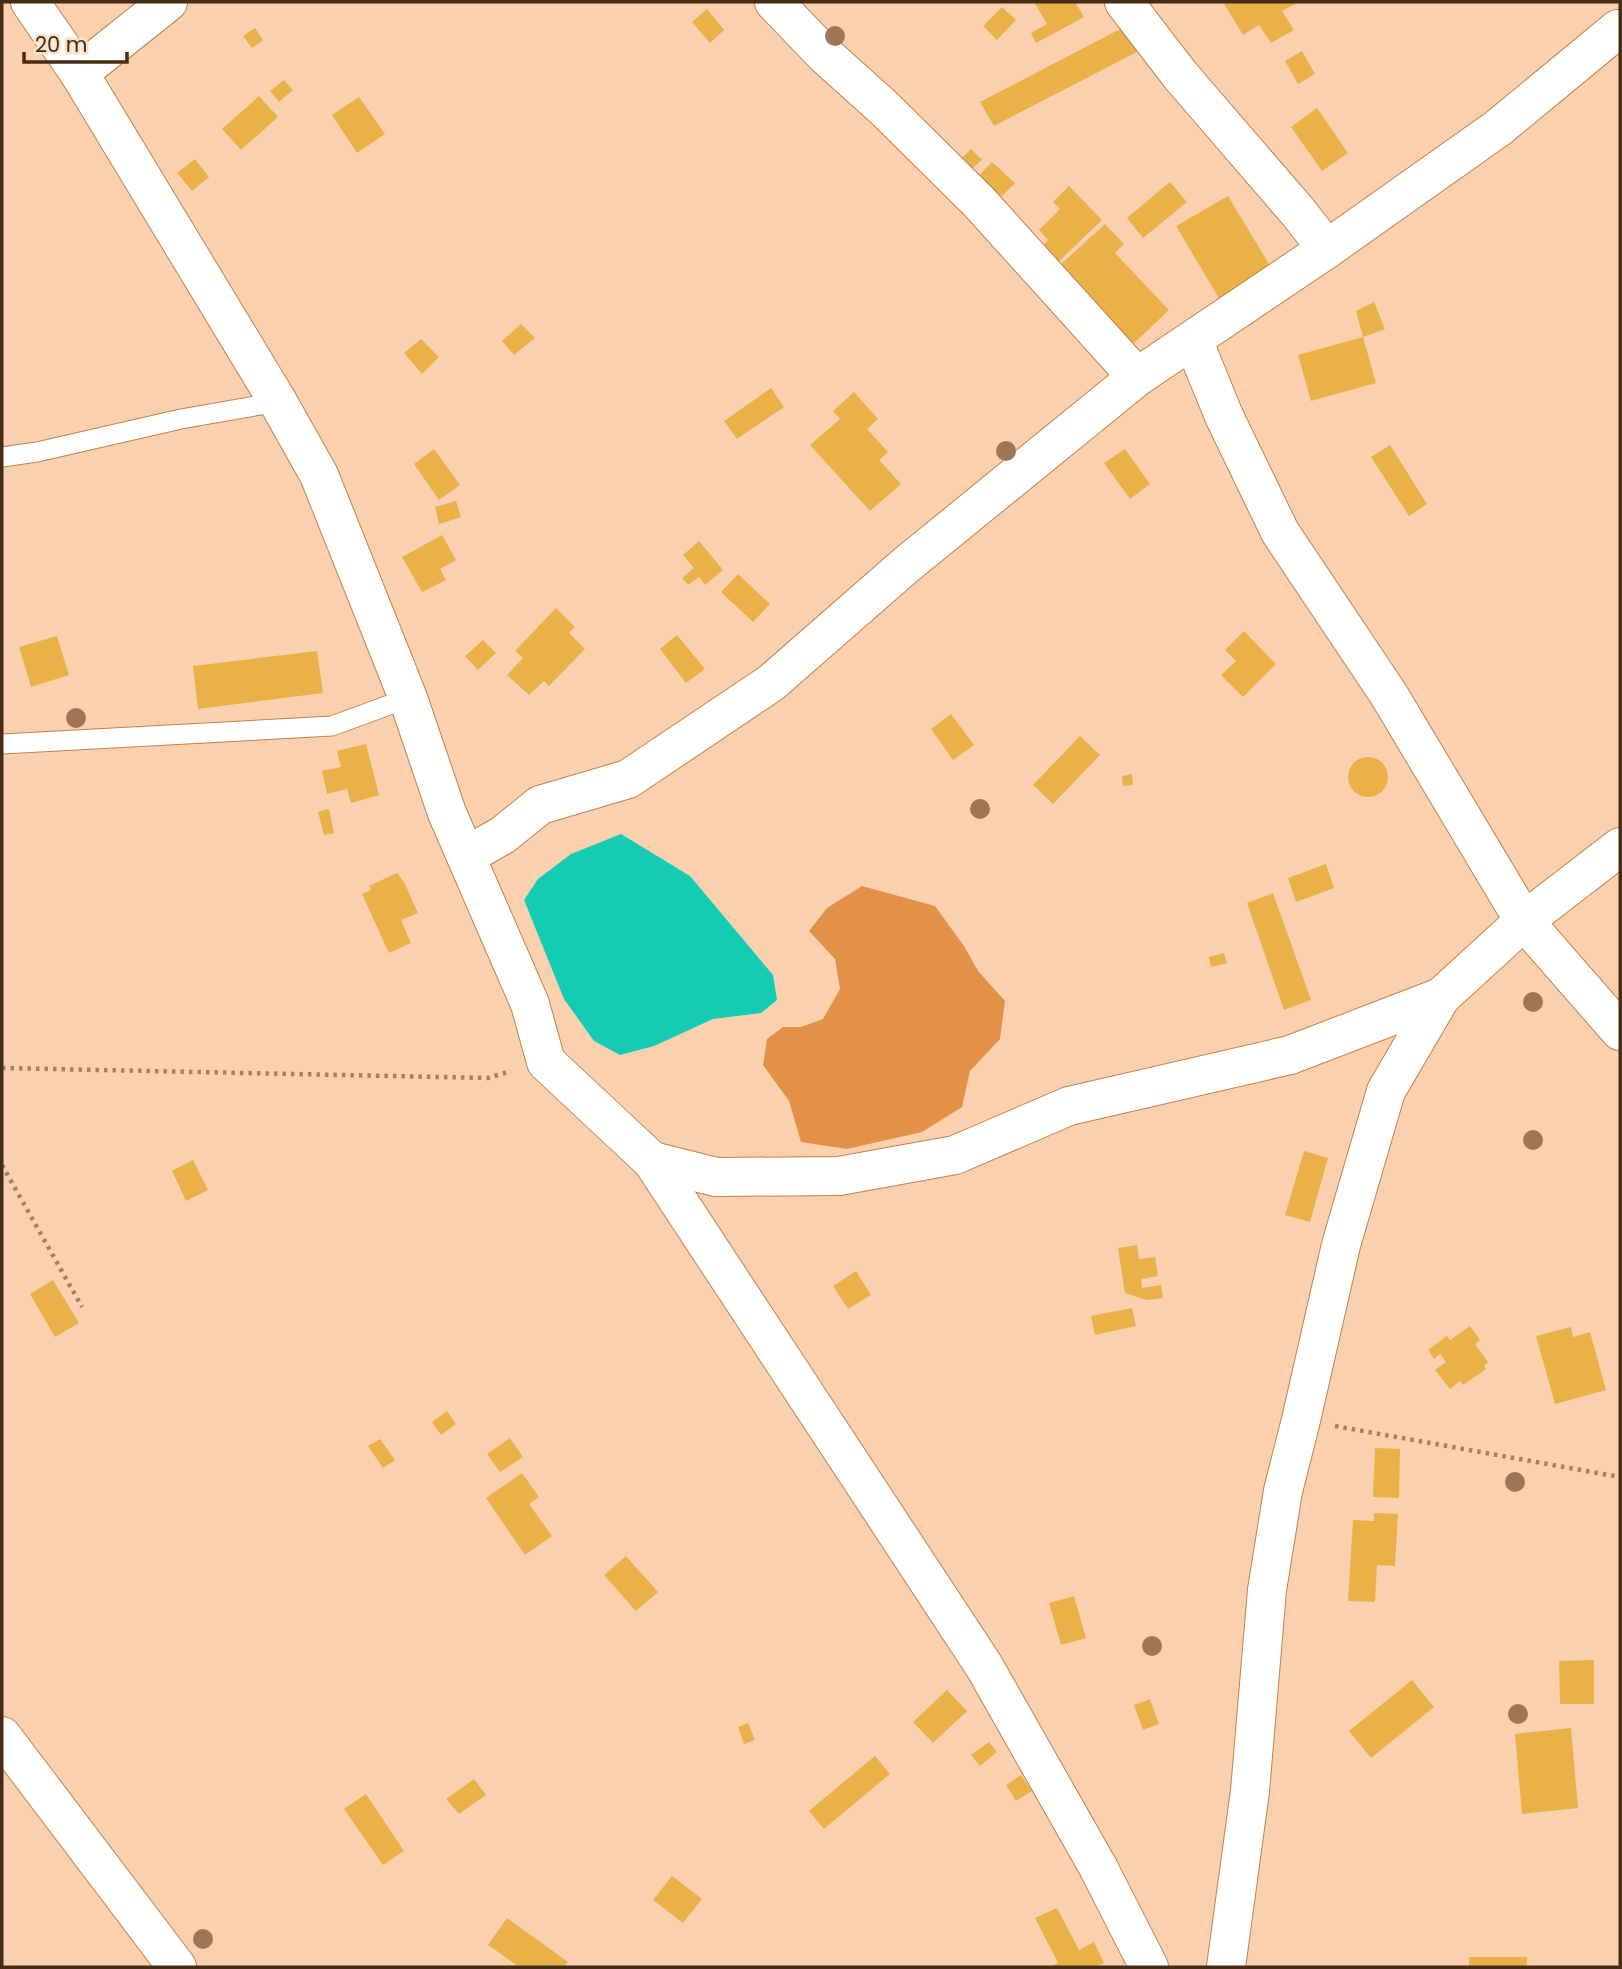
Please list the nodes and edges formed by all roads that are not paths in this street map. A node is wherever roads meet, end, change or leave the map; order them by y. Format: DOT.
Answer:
graph roads {
  1 [pos="30,2"];
  2 [pos="167,2"];
  3 [pos="774,2"];
  4 [pos="1124,2"];
  5 [pos="1614,21"];
  6 [pos="79,73"];
  7 [pos="1327,249"];
  8 [pos="1193,340"];
  9 [pos="1137,377"];
  10 [pos="278,402"];
  11 [pos="2,457"];
  12 [pos="408,698"];
  13 [pos="2,744"];
  14 [pos="1620,847"];
  15 [pos="466,856"];
  16 [pos="1524,920"];
  17 [pos="1441,997"];
  18 [pos="1620,1031"];
  19 [pos="652,1161"];
  20 [pos="2,1736"];
  21 [pos="177,1967"];
  22 [pos="1149,1967"];
  23 [pos="1226,1967"];
  1 -- 6 [label="street"];
  2 -- 6 [label="street"];
  3 -- 9 [label="street"];
  4 -- 7 [label="street"];
  5 -- 7 [label="street"];
  6 -- 10 [label="street"];
  7 -- 8 [label="street"];
  8 -- 9 [label="street"];
  8 -- 16 [label="street"];
  9 -- 15 [label="street"];
  10 -- 11 [label="lane"];
  10 -- 12 [label="street"];
  12 -- 13 [label="lane"];
  12 -- 15 [label="street"];
  14 -- 16 [label="street"];
  15 -- 19 [label="street"];
  16 -- 17 [label="street"];
  16 -- 18 [label="street"];
  17 -- 19 [label="street"];
  17 -- 23 [label="street"];
  19 -- 22 [label="street"];
  20 -- 21 [label="street"];
}
